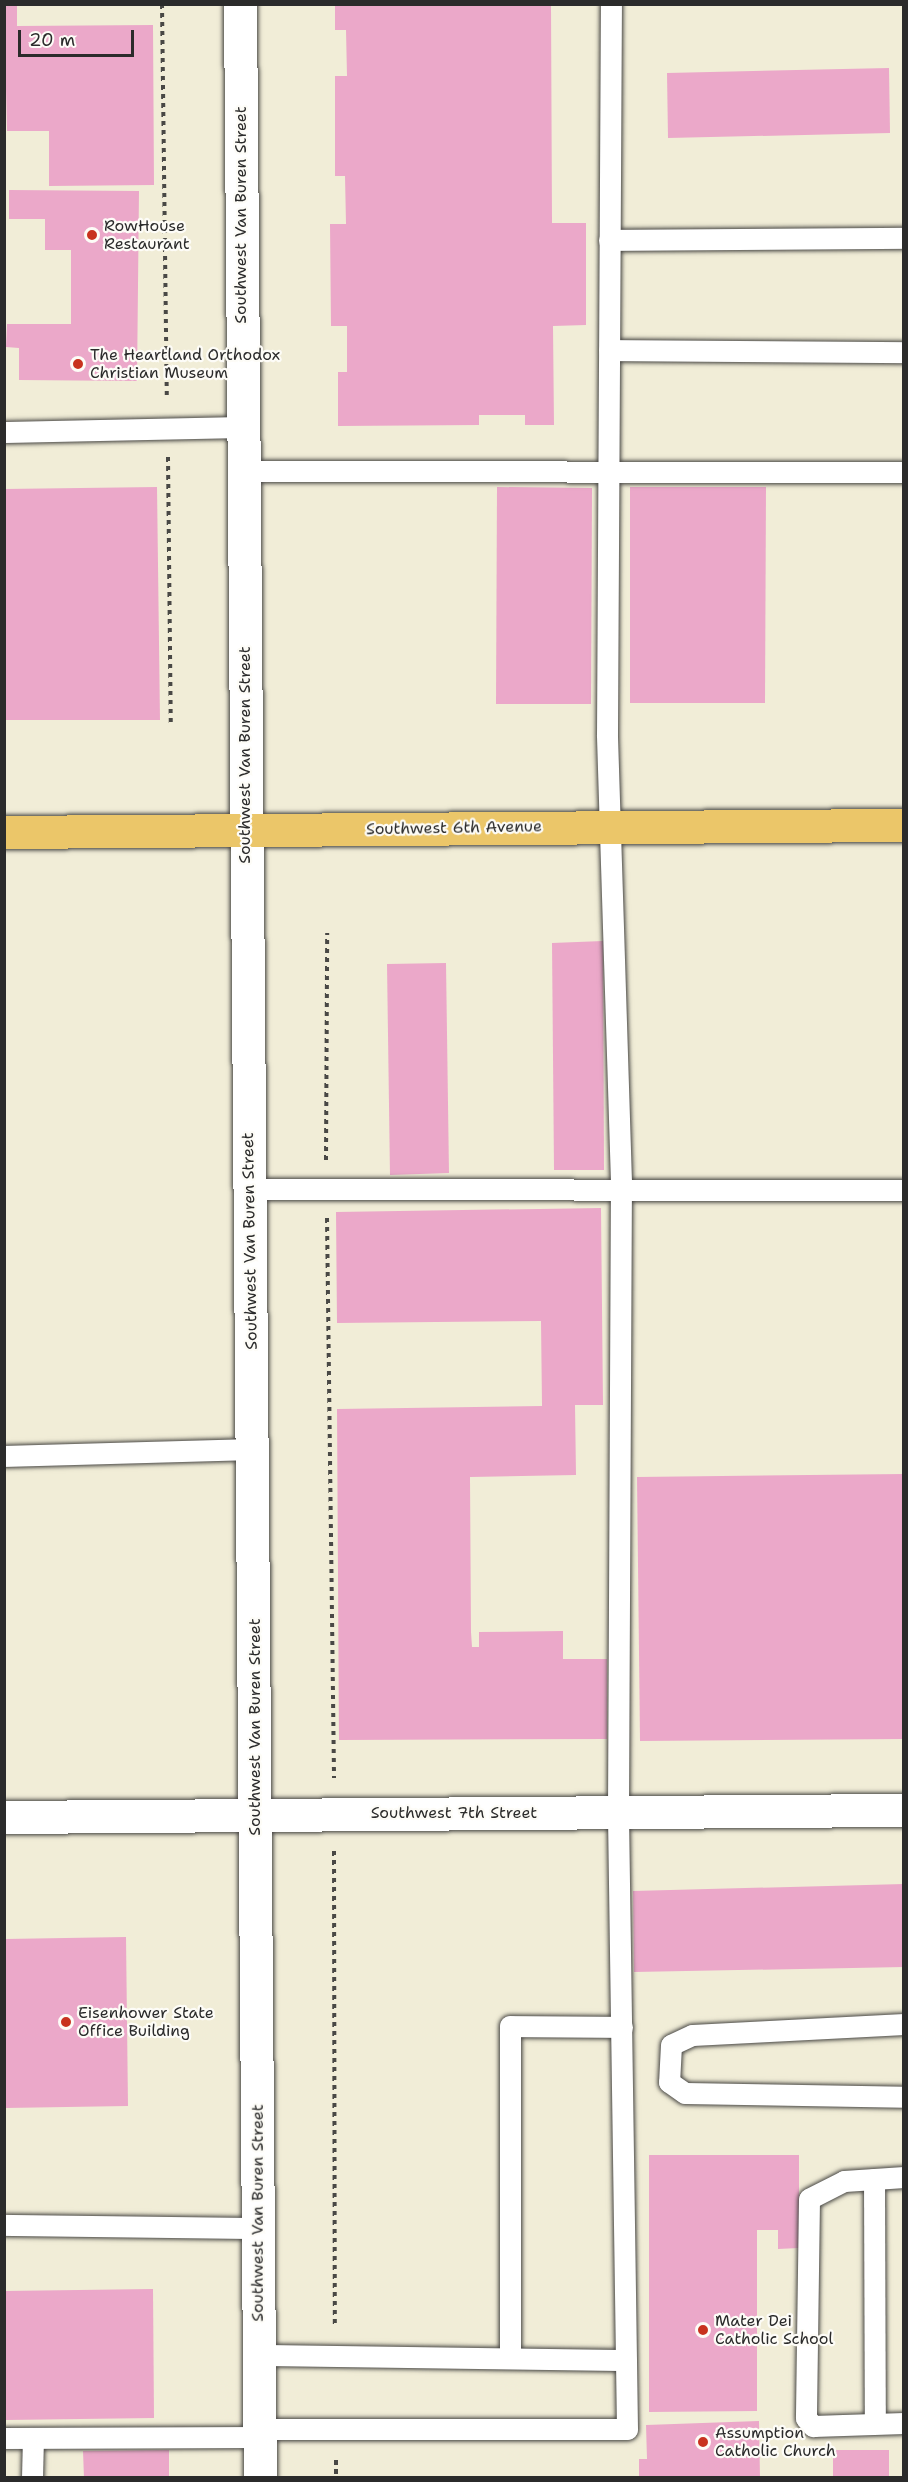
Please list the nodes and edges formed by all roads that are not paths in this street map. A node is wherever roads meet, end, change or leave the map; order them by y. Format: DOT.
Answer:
graph roads {
  1 [pos="240,4"];
  2 [pos="611,4"];
  3 [pos="903,238"];
  4 [pos="609,240"];
  5 [pos="609,350"];
  6 [pos="903,352"];
  7 [pos="243,427"];
  8 [pos="4,432"];
  9 [pos="243,471"];
  10 [pos="608,472"];
  11 [pos="903,472"];
  12 [pos="903,825"];
  13 [pos="608,827"];
  14 [pos="246,830"];
  15 [pos="4,832"];
  16 [pos="250,1189"];
  17 [pos="903,1190"];
  18 [pos="620,1192"];
  19 [pos="252,1449"];
  20 [pos="4,1456"];
  21 [pos="903,1810"];
  22 [pos="618,1812"];
  23 [pos="256,1814"];
  24 [pos="4,1816"];
  25 [pos="903,2024"];
  26 [pos="621,2027"];
  27 [pos="903,2097"];
  28 [pos="903,2177"];
  29 [pos="874,2179"];
  30 [pos="4,2225"];
  31 [pos="259,2228"];
  32 [pos="259,2355"];
  33 [pos="510,2358"];
  34 [pos="626,2360"];
  35 [pos="875,2423"];
  36 [pos="903,2423"];
  37 [pos="260,2433"];
  38 [pos="4,2438"];
  39 [pos="33,2438"];
  40 [pos="32,2478"];
  41 [pos="260,2478"];
  1 -- 7 [label="street, Southwest Van Buren Street"];
  2 -- 4 [label="lane"];
  3 -- 4 [label="lane"];
  4 -- 5 [label="lane"];
  5 -- 6 [label="lane"];
  5 -- 10 [label="lane"];
  7 -- 8 [label="lane"];
  7 -- 9 [label="street, Southwest Van Buren Street"];
  9 -- 10 [label="lane"];
  9 -- 14 [label="street, Southwest Van Buren Street"];
  10 -- 11 [label="lane"];
  10 -- 13 [label="lane"];
  12 -- 13 [label="main road, Southwest 6th Avenue"];
  13 -- 14 [label="main road, Southwest 6th Avenue"];
  13 -- 18 [label="lane"];
  14 -- 15 [label="main road, Southwest 6th Avenue"];
  14 -- 16 [label="street, Southwest Van Buren Street"];
  16 -- 18 [label="lane"];
  16 -- 19 [label="street, Southwest Van Buren Street"];
  17 -- 18 [label="lane"];
  18 -- 22 [label="lane"];
  19 -- 20 [label="lane"];
  19 -- 23 [label="street, Southwest Van Buren Street"];
  21 -- 22 [label="street, Southwest 7th Street"];
  22 -- 23 [label="street, Southwest 7th Street"];
  22 -- 26 [label="lane"];
  23 -- 24 [label="street, Southwest 7th Street"];
  23 -- 31 [label="street, Southwest Van Buren Street"];
  25 -- 27 [label="lane"];
  26 -- 33 [label="lane"];
  26 -- 34 [label="lane"];
  28 -- 29 [label="lane"];
  29 -- 35 [label="lane"];
  29 -- 35 [label="lane"];
  30 -- 31 [label="lane"];
  31 -- 32 [label="street, Southwest Van Buren Street"];
  32 -- 33 [label="lane"];
  32 -- 37 [label="street, Southwest Van Buren Street"];
  33 -- 34 [label="lane"];
  34 -- 37 [label="lane"];
  35 -- 36 [label="lane"];
  37 -- 39 [label="lane"];
  37 -- 41 [label="street, Southwest Van Buren Street"];
  38 -- 39 [label="lane"];
  39 -- 40 [label="lane"];
}
